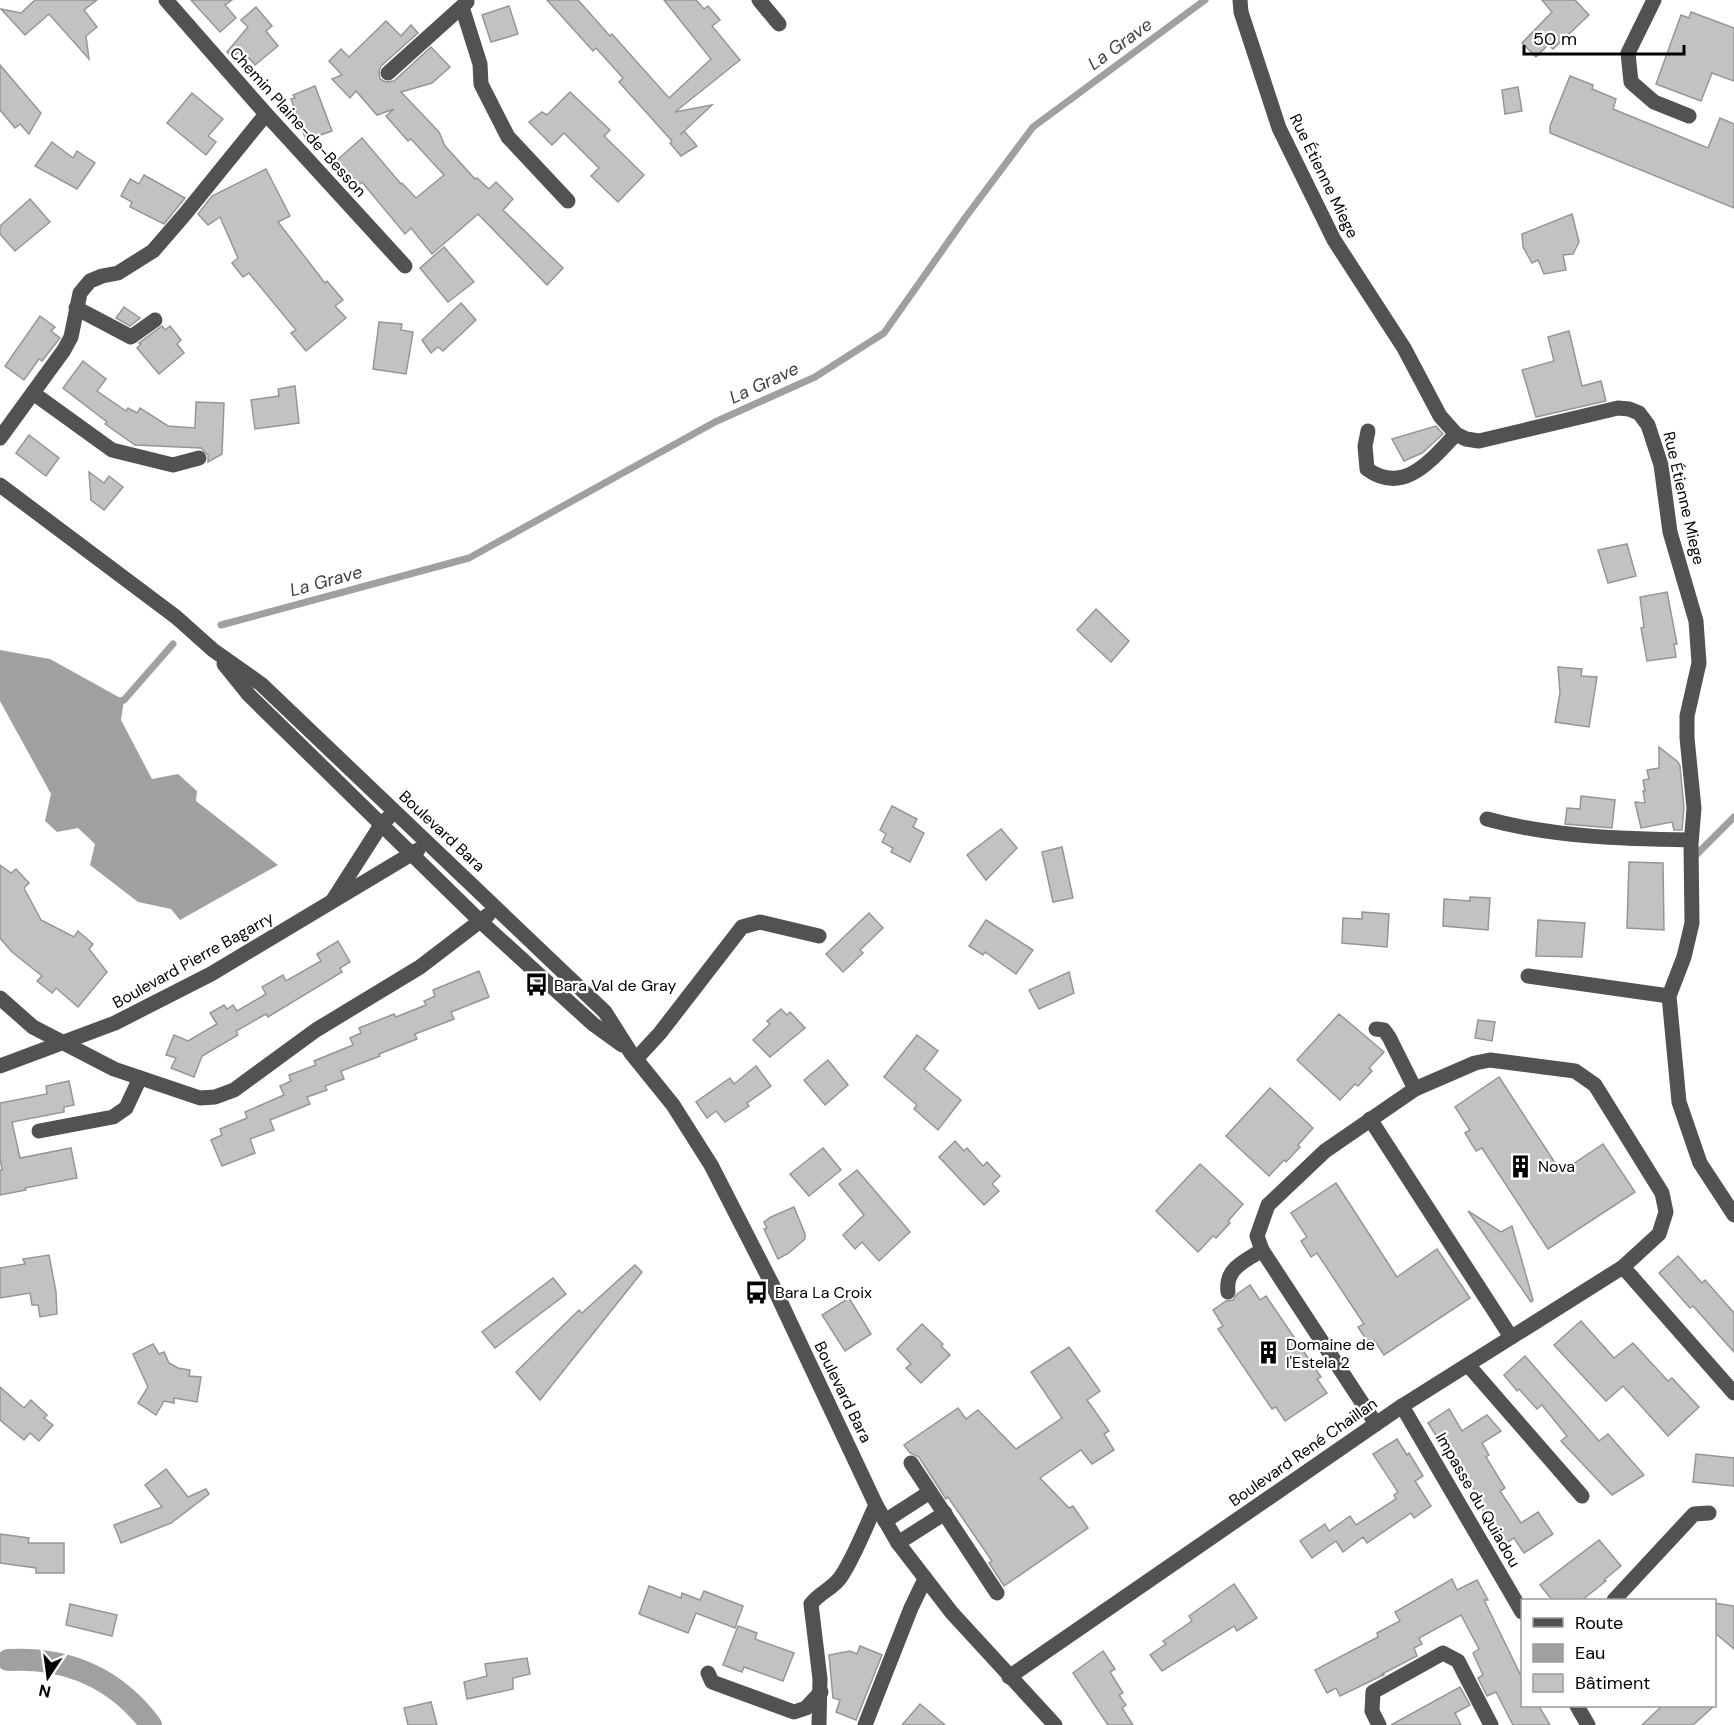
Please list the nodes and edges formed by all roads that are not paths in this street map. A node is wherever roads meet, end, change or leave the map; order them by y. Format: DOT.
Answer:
graph roads {
  1 [pos="166,0"];
  2 [pos="759,0"];
  3 [pos="1240,0"];
  4 [pos="1654,0"];
  5 [pos="465,3"];
  6 [pos="779,24"];
  7 [pos="388,73"];
  8 [pos="266,114"];
  9 [pos="1689,116"];
  10 [pos="568,201"];
  11 [pos="405,266"];
  12 [pos="76,308"];
  13 [pos="154,320"];
  14 [pos="33,393"];
  15 [pos="1368,431"];
  16 [pos="1456,434"];
  17 [pos="0,438"];
  18 [pos="199,458"];
  19 [pos="0,485"];
  20 [pos="213,650"];
  21 [pos="394,811"];
  22 [pos="1487,819"];
  23 [pos="381,825"];
  24 [pos="1691,840"];
  25 [pos="427,842"];
  26 [pos="412,854"];
  27 [pos="332,902"];
  28 [pos="497,908"];
  29 [pos="480,921"];
  30 [pos="819,936"];
  31 [pos="1528,976"];
  32 [pos="1670,996"];
  33 [pos="0,998"];
  34 [pos="1376,1029"];
  35 [pos="62,1042"];
  36 [pos="633,1056"];
  37 [pos="0,1066"];
  38 [pos="140,1078"];
  39 [pos="1414,1089"];
  40 [pos="1370,1119"];
  41 [pos="39,1131"];
  42 [pos="1734,1215"];
  43 [pos="1262,1250"];
  44 [pos="1623,1267"];
  45 [pos="1228,1292"];
  46 [pos="1511,1337"];
  47 [pos="1468,1365"];
  48 [pos="1734,1393"];
  49 [pos="1402,1406"];
  50 [pos="1376,1424"];
  51 [pos="911,1463"];
  52 [pos="930,1492"];
  53 [pos="1582,1496"];
  54 [pos="876,1505"];
  55 [pos="945,1513"];
  56 [pos="1709,1513"];
  57 [pos="885,1521"];
  58 [pos="898,1544"];
  59 [pos="925,1579"];
  60 [pos="997,1593"];
  61 [pos="1615,1599"];
  62 [pos="1521,1610"];
  63 [pos="708,1672"];
  64 [pos="1010,1677"];
  65 [pos="821,1692"];
  66 [pos="1578,1707"];
  67 [pos="819,1725"];
  68 [pos="865,1725"];
  69 [pos="1055,1725"];
  70 [pos="1379,1725"];
  71 [pos="1491,1725"];
  72 [pos="1588,1725"];
  1 -- 8 [label="street, Chemin Plaine-de-Besson"];
  2 -- 6 [label="street"];
  3 -- 16 [label="street, Rue Étienne Miege"];
  4 -- 9 [label="street"];
  5 -- 7 [label="street"];
  5 -- 10 [label="street"];
  8 -- 11 [label="street, Chemin Plaine-de-Besson"];
  8 -- 12 [label="street"];
  12 -- 13 [label="street"];
  12 -- 14 [label="street"];
  14 -- 17 [label="street"];
  14 -- 18 [label="street"];
  15 -- 16 [label="street"];
  16 -- 24 [label="street, Rue Étienne Miege"];
  19 -- 20 [label="street, Boulevard Bara"];
  20 -- 21 [label="street, Boulevard Bara"];
  20 -- 23 [label="street, Boulevard Bara"];
  21 -- 23 [label="street, Boulevard Pierre Bagarry"];
  21 -- 25 [label="street, Boulevard Bara"];
  22 -- 24 [label="street"];
  23 -- 26 [label="street, Boulevard Bara"];
  23 -- 27 [label="street, Boulevard Pierre Bagarry"];
  24 -- 32 [label="street, Rue Étienne Miege"];
  25 -- 26 [label="street, Boulevard Pierre Bagarry"];
  25 -- 28 [label="street, Boulevard Bara"];
  26 -- 27 [label="street, Boulevard Pierre Bagarry"];
  26 -- 29 [label="street, Boulevard Bara"];
  27 -- 35 [label="street, Boulevard Pierre Bagarry"];
  28 -- 29 [label="street"];
  28 -- 36 [label="street, Boulevard Bara"];
  29 -- 36 [label="street, Boulevard Bara"];
  29 -- 38 [label="street"];
  30 -- 36 [label="street"];
  31 -- 32 [label="street"];
  32 -- 42 [label="street, Rue Étienne Miege"];
  33 -- 35 [label="street"];
  34 -- 39 [label="street"];
  35 -- 37 [label="street, Boulevard Pierre Bagarry"];
  35 -- 38 [label="street"];
  36 -- 54 [label="street, Boulevard Bara"];
  38 -- 41 [label="street"];
  39 -- 40 [label="street, Boulevard René Chaillan"];
  39 -- 44 [label="street, Boulevard René Chaillan"];
  40 -- 43 [label="street, Boulevard René Chaillan"];
  40 -- 46 [label="street"];
  43 -- 45 [label="street"];
  43 -- 50 [label="street"];
  44 -- 46 [label="street, Boulevard René Chaillan"];
  44 -- 48 [label="street"];
  46 -- 47 [label="street, Boulevard René Chaillan"];
  47 -- 49 [label="street, Boulevard René Chaillan"];
  47 -- 53 [label="street"];
  49 -- 50 [label="street, Boulevard René Chaillan"];
  49 -- 62 [label="street, Impasse du Quiadou"];
  50 -- 64 [label="street, Boulevard René Chaillan"];
  51 -- 52 [label="street"];
  52 -- 55 [label="street"];
  52 -- 57 [label="street"];
  54 -- 57 [label="street, Boulevard Bara"];
  54 -- 65 [label="street"];
  55 -- 58 [label="street"];
  55 -- 60 [label="street"];
  56 -- 61 [label="street"];
  57 -- 58 [label="street, Boulevard Bara"];
  58 -- 59 [label="street, Boulevard Bara"];
  59 -- 64 [label="street, Boulevard Bara"];
  59 -- 68 [label="street"];
  63 -- 65 [label="street"];
  64 -- 69 [label="street, Boulevard Bara"];
  65 -- 67 [label="street"];
  66 -- 72 [label="street"];
  70 -- 71 [label="street"];
}
